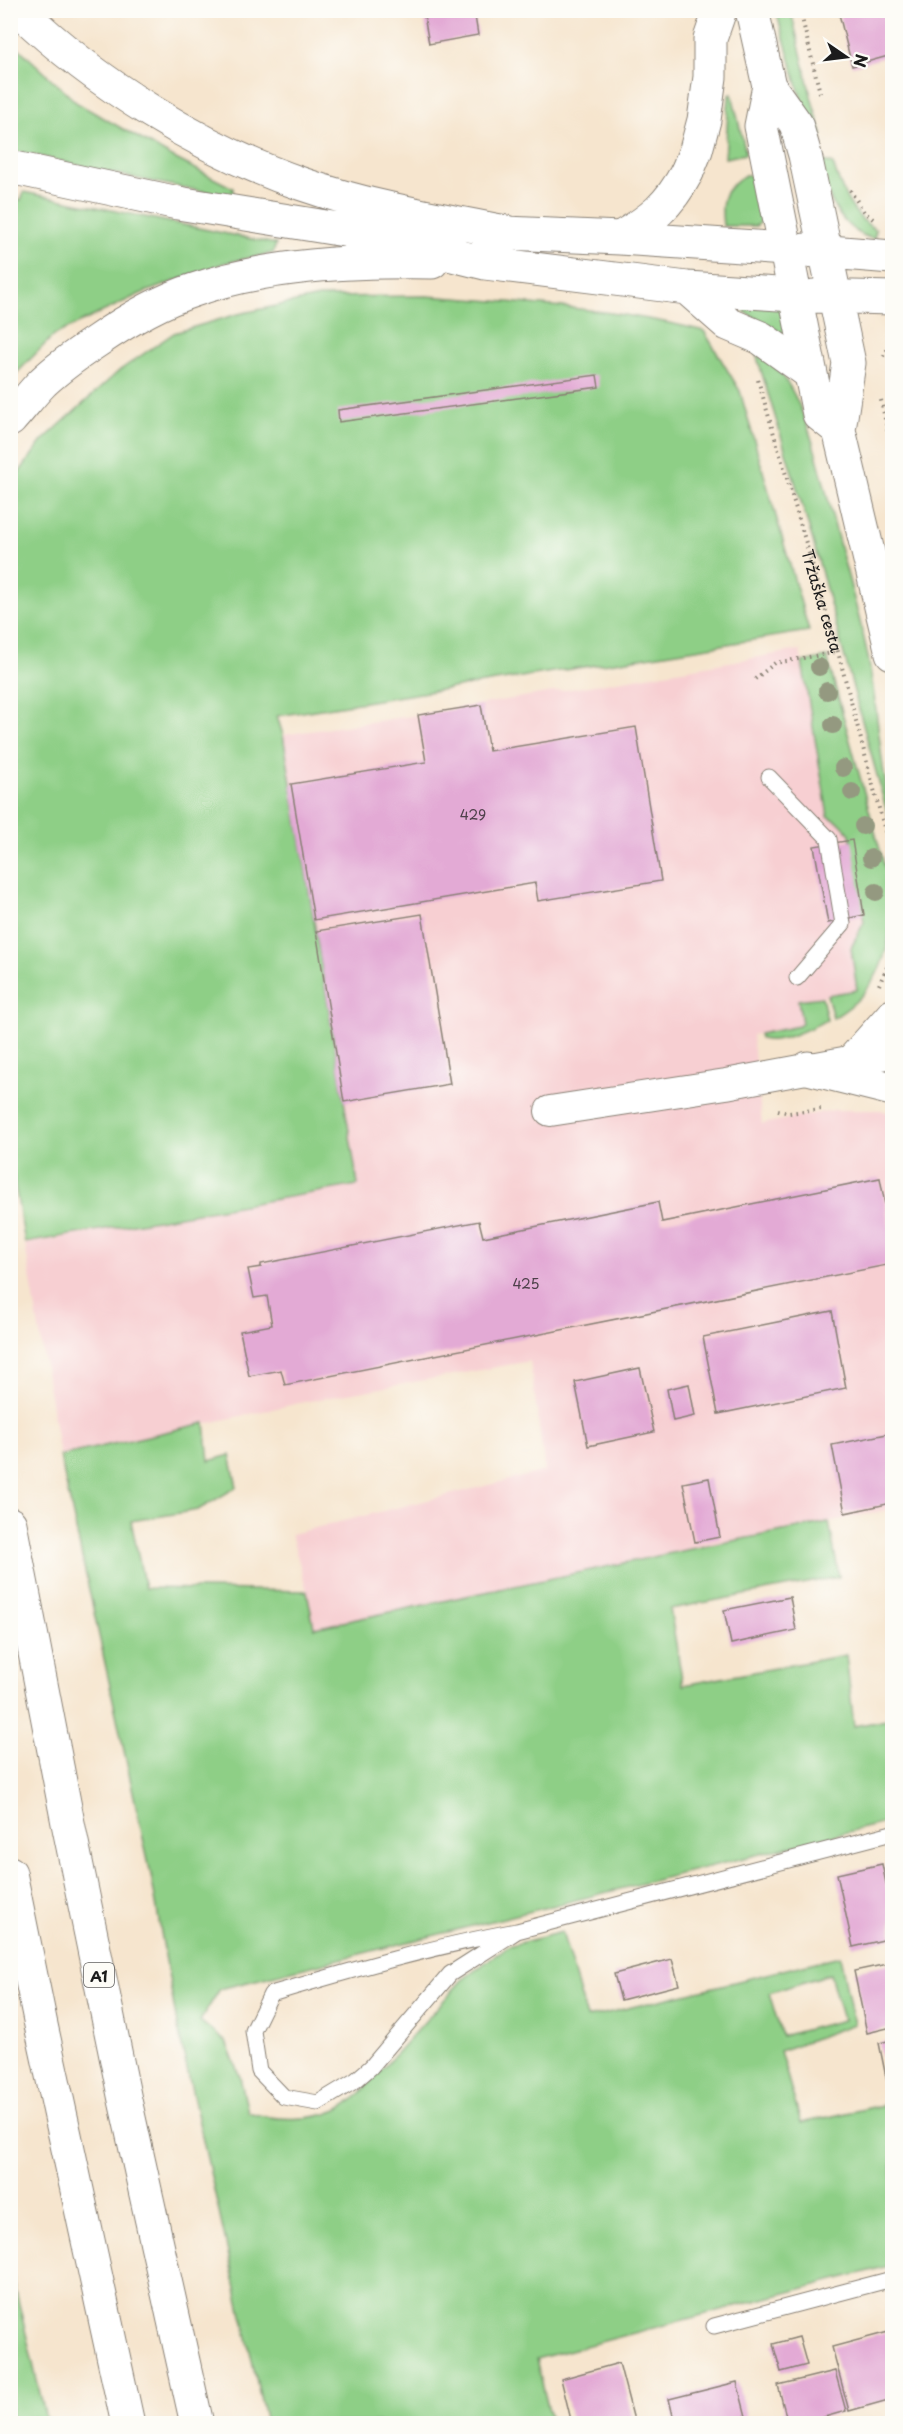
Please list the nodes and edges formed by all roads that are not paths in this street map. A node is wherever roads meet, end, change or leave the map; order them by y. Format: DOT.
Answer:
graph roads {
  1 [pos="19,10"];
  2 [pos="720,10"];
  3 [pos="752,10"];
  4 [pos="769,86"];
  5 [pos="10,167"];
  6 [pos="506,232"];
  7 [pos="363,233"];
  8 [pos="620,238"];
  9 [pos="785,249"];
  10 [pos="825,252"];
  11 [pos="892,257"];
  12 [pos="485,263"];
  13 [pos="687,288"];
  14 [pos="794,295"];
  15 [pos="835,297"];
  16 [pos="892,298"];
  17 [pos="810,373"];
  18 [pos="10,420"];
  19 [pos="838,430"];
  20 [pos="892,653"];
  21 [pos="769,777"];
  22 [pos="797,978"];
  23 [pos="892,1016"];
  24 [pos="892,1053"];
  25 [pos="853,1060"];
  26 [pos="808,1068"];
  27 [pos="892,1089"];
  28 [pos="550,1111"];
  29 [pos="10,1524"];
  30 [pos="892,1833"];
  31 [pos="10,1873"];
  32 [pos="517,1931"];
  33 [pos="892,2279"];
  34 [pos="714,2326"];
  35 [pos="128,2424"];
  36 [pos="197,2424"];
  1 -- 6 [label="main road"];
  2 -- 8 [label="main road"];
  3 -- 4 [label="main road"];
  4 -- 9 [label="main road"];
  4 -- 10 [label="main road"];
  5 -- 7 [label="main road"];
  6 -- 7 [label="main road"];
  6 -- 8 [label="main road"];
  7 -- 12 [label="main road"];
  8 -- 9 [label="main road"];
  9 -- 10 [label="main road"];
  9 -- 14 [label="main road"];
  10 -- 11 [label="main road"];
  10 -- 15 [label="main road"];
  12 -- 13 [label="main road"];
  12 -- 18 [label="main road"];
  13 -- 14 [label="main road"];
  13 -- 17 [label="main road"];
  14 -- 15 [label="main road"];
  14 -- 17 [label="main road"];
  15 -- 16 [label="main road"];
  15 -- 19 [label="main road"];
  17 -- 19 [label="main road"];
  19 -- 20 [label="main road"];
  21 -- 22 [label="lane"];
  23 -- 25 [label="main road"];
  24 -- 25 [label="street"];
  25 -- 26 [label="street"];
  26 -- 27 [label="main road"];
  26 -- 28 [label="street"];
  29 -- 36 [label="main road, A1"];
  30 -- 32 [label="lane"];
  31 -- 35 [label="main road"];
  32 -- 32 [label="lane"];
  33 -- 34 [label="lane"];
}
